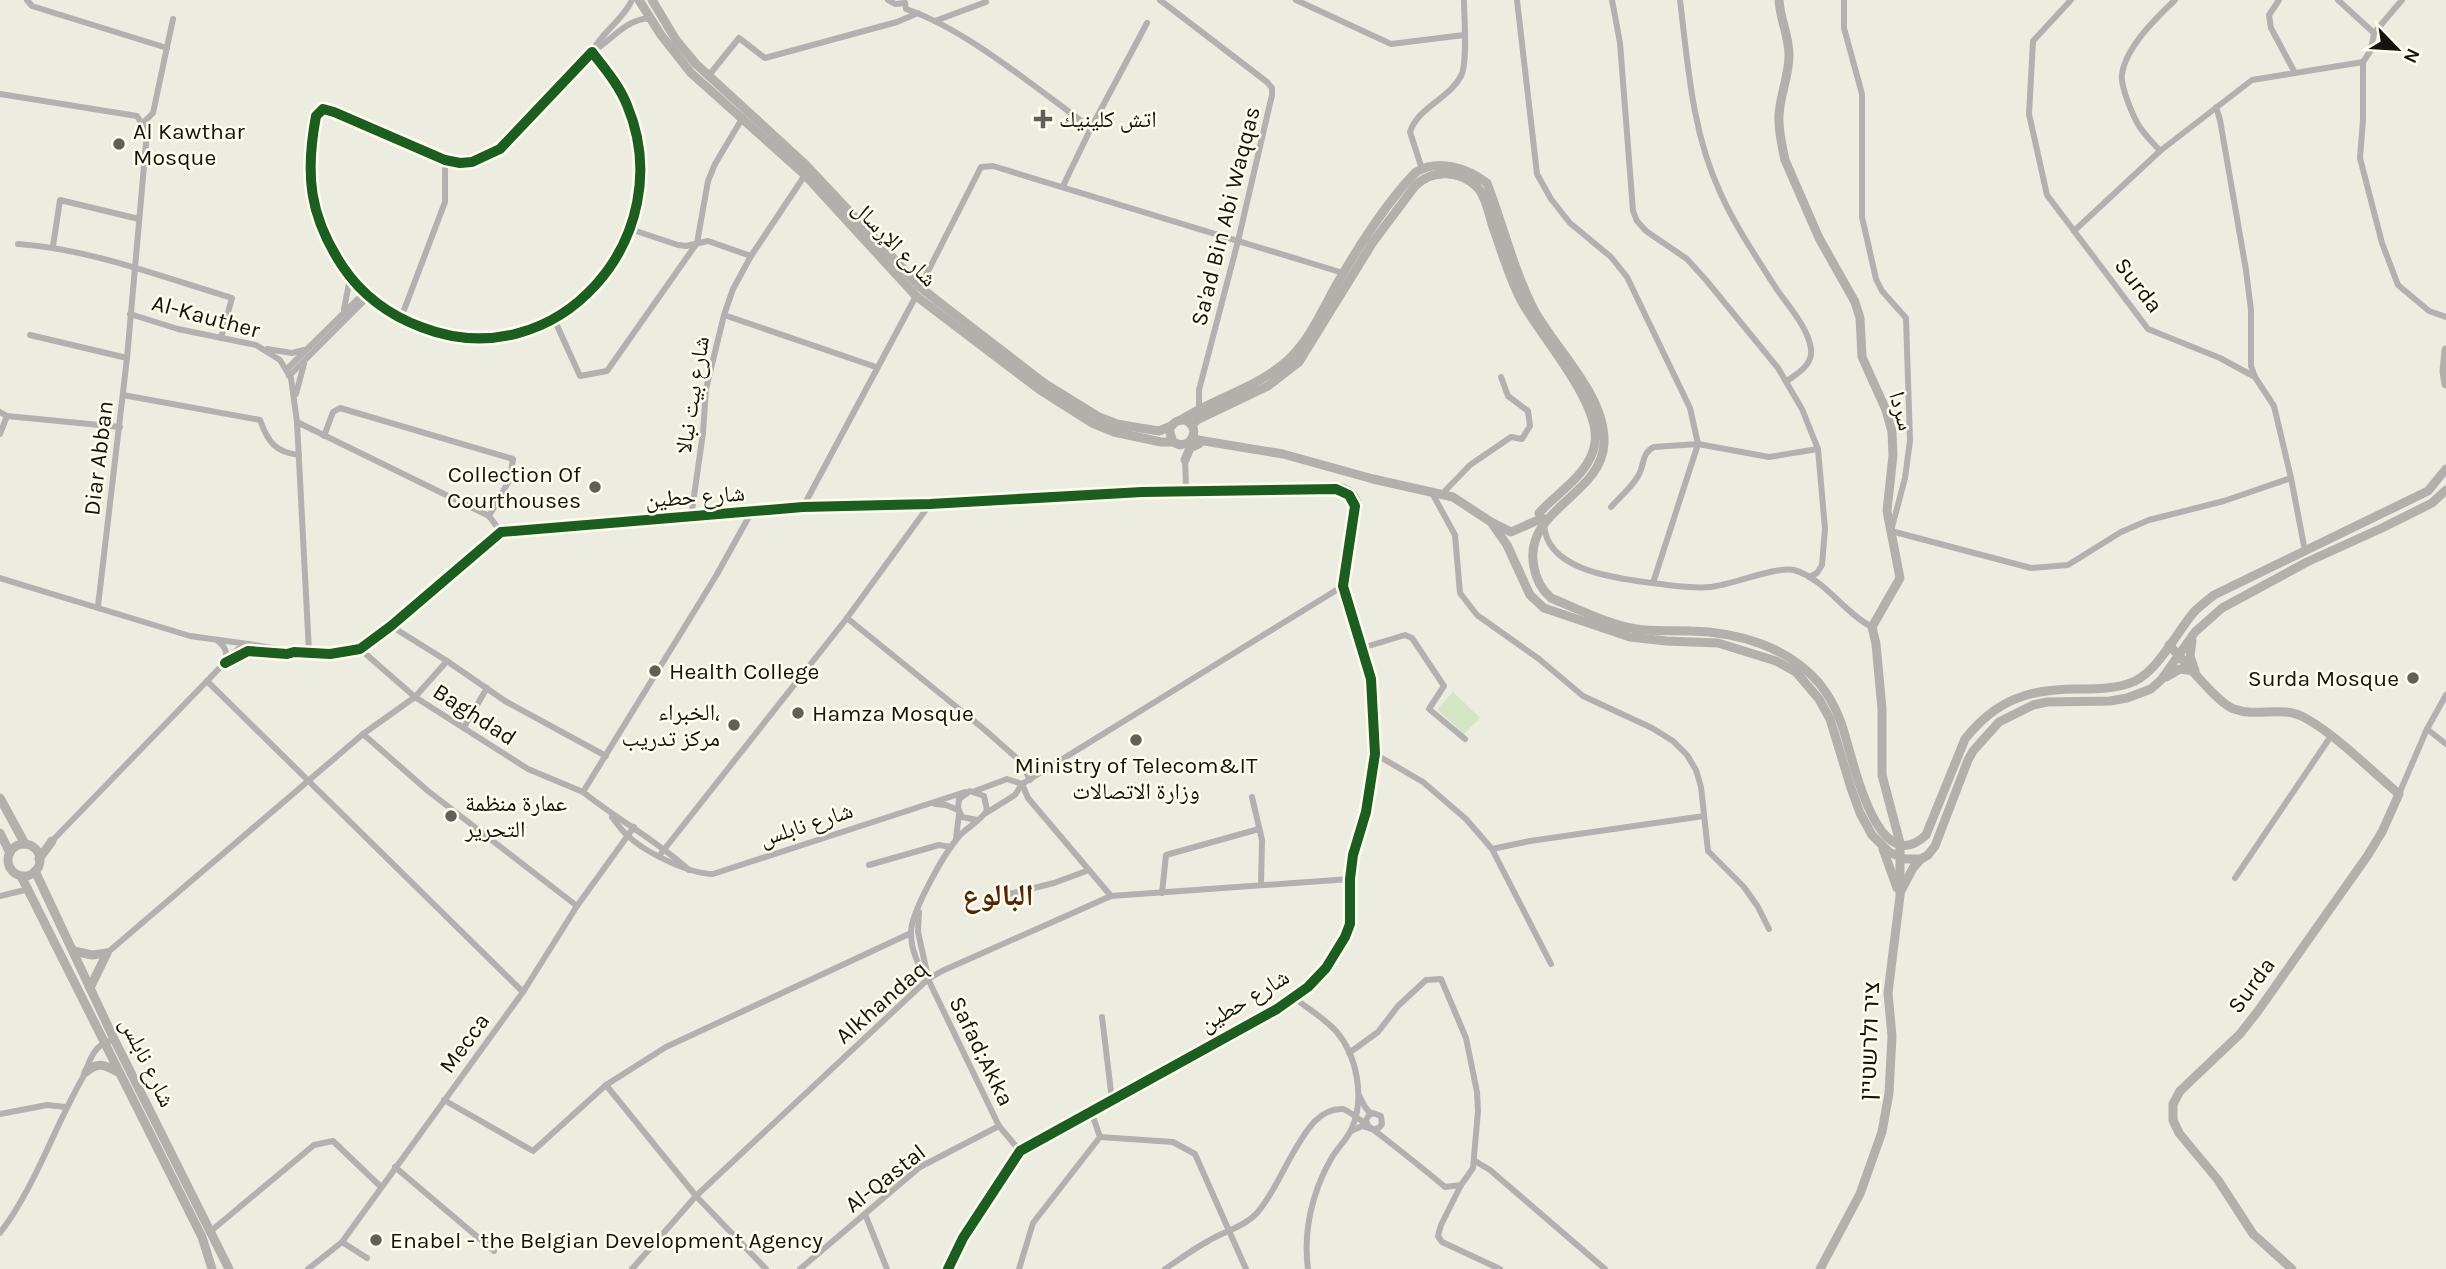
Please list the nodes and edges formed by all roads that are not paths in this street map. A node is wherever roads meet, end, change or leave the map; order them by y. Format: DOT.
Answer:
graph roads {
  1 [pos="27,0"];
  2 [pos="632,0"];
  3 [pos="639,0"];
  4 [pos="652,0"];
  5 [pos="888,0"];
  6 [pos="1160,0"];
  7 [pos="1296,0"];
  8 [pos="1464,0"];
  9 [pos="1517,0"];
  10 [pos="1612,0"];
  11 [pos="1680,0"];
  12 [pos="1779,0"];
  13 [pos="1844,0"];
  14 [pos="2071,0"];
  15 [pos="2175,0"];
  16 [pos="2279,0"];
  17 [pos="2338,0"];
  18 [pos="2402,0"];
  19 [pos="905,1"];
  20 [pos="986,2"];
  21 [pos="919,13"];
  22 [pos="173,19"];
  23 [pos="651,19"];
  24 [pos="935,20"];
  25 [pos="1147,23"];
  26 [pos="2374,33"];
  27 [pos="1464,35"];
  28 [pos="167,48"];
  29 [pos="592,52"];
  30 [pos="2363,62"];
  31 [pos="2295,73"];
  32 [pos="710,74"];
  33 [pos="0,94"];
  34 [pos="2216,107"];
  35 [pos="743,117"];
  36 [pos="143,123"];
  37 [pos="1091,128"];
  38 [pos="2160,151"];
  39 [pos="445,160"];
  40 [pos="807,172"];
  41 [pos="1424,173"];
  42 [pos="1063,186"];
  43 [pos="139,219"];
  44 [pos="630,229"];
  45 [pos="2074,230"];
  46 [pos="1238,241"];
  47 [pos="697,243"];
  48 [pos="18,244"];
  49 [pos="53,246"];
  50 [pos="751,256"];
  51 [pos="134,268"];
  52 [pos="1343,273"];
  53 [pos="350,276"];
  54 [pos="918,291"];
  55 [pos="366,295"];
  56 [pos="130,314"];
  57 [pos="342,314"];
  58 [pos="724,315"];
  59 [pos="2446,317"];
  60 [pos="401,318"];
  61 [pos="554,319"];
  62 [pos="30,335"];
  63 [pos="221,338"];
  64 [pos="262,348"];
  65 [pos="306,349"];
  66 [pos="2446,350"];
  67 [pos="127,358"];
  68 [pos="306,358"];
  69 [pos="876,367"];
  70 [pos="288,373"];
  71 [pos="1501,377"];
  72 [pos="2255,377"];
  73 [pos="1787,381"];
  74 [pos="2446,384"];
  75 [pos="1042,387"];
  76 [pos="123,395"];
  77 [pos="295,399"];
  78 [pos="1199,408"];
  79 [pos="4,414"];
  80 [pos="1181,420"];
  81 [pos="297,422"];
  82 [pos="1192,425"];
  83 [pos="1171,426"];
  84 [pos="120,427"];
  85 [pos="0,434"];
  86 [pos="324,436"];
  87 [pos="1173,442"];
  88 [pos="1188,442"];
  89 [pos="1212,443"];
  90 [pos="1698,444"];
  91 [pos="1818,449"];
  92 [pos="299,455"];
  93 [pos="1185,460"];
  94 [pos="2446,469"];
  95 [pos="2291,478"];
  96 [pos="1186,489"];
  97 [pos="2446,490"];
  98 [pos="1431,491"];
  99 [pos="1443,494"];
  100 [pos="930,504"];
  101 [pos="803,507"];
  102 [pos="1611,507"];
  103 [pos="751,513"];
  104 [pos="489,516"];
  105 [pos="691,517"];
  106 [pos="1491,522"];
  107 [pos="1544,522"];
  108 [pos="1891,531"];
  109 [pos="501,532"];
  110 [pos="2305,551"];
  111 [pos="2307,562"];
  112 [pos="1809,577"];
  113 [pos="0,578"];
  114 [pos="1653,583"];
  115 [pos="1343,586"];
  116 [pos="98,606"];
  117 [pos="847,618"];
  118 [pos="391,626"];
  119 [pos="1872,627"];
  120 [pos="2195,632"];
  121 [pos="218,641"];
  122 [pos="232,642"];
  123 [pos="249,644"];
  124 [pos="2169,645"];
  125 [pos="1362,648"];
  126 [pos="360,649"];
  127 [pos="239,652"];
  128 [pos="294,652"];
  129 [pos="309,652"];
  130 [pos="2179,655"];
  131 [pos="447,660"];
  132 [pos="225,663"];
  133 [pos="2195,671"];
  134 [pos="2161,680"];
  135 [pos="207,681"];
  136 [pos="487,688"];
  137 [pos="2446,695"];
  138 [pos="415,697"];
  139 [pos="464,727"];
  140 [pos="2427,729"];
  141 [pos="363,734"];
  142 [pos="2331,736"];
  143 [pos="1465,739"];
  144 [pos="2446,744"];
  145 [pos="1375,754"];
  146 [pos="606,755"];
  147 [pos="308,780"];
  148 [pos="1030,780"];
  149 [pos="1022,784"];
  150 [pos="975,791"];
  151 [pos="583,792"];
  152 [pos="966,792"];
  153 [pos="2399,794"];
  154 [pos="1252,797"];
  155 [pos="0,798"];
  156 [pos="933,803"];
  157 [pos="959,812"];
  158 [pos="609,813"];
  159 [pos="985,814"];
  160 [pos="1704,816"];
  161 [pos="977,820"];
  162 [pos="634,827"];
  163 [pos="1259,829"];
  164 [pos="0,833"];
  165 [pos="628,836"];
  166 [pos="956,839"];
  167 [pos="52,841"];
  168 [pos="1900,843"];
  169 [pos="28,845"];
  170 [pos="1882,846"];
  171 [pos="951,847"];
  172 [pos="665,849"];
  173 [pos="1492,849"];
  174 [pos="10,853"];
  175 [pos="659,856"];
  176 [pos="1900,858"];
  177 [pos="39,859"];
  178 [pos="1921,859"];
  179 [pos="869,865"];
  180 [pos="689,870"];
  181 [pos="1088,870"];
  182 [pos="35,871"];
  183 [pos="21,876"];
  184 [pos="2235,878"];
  185 [pos="1350,879"];
  186 [pos="1261,885"];
  187 [pos="29,889"];
  188 [pos="1162,892"];
  189 [pos="1111,896"];
  190 [pos="0,897"];
  191 [pos="1900,897"];
  192 [pos="577,906"];
  193 [pos="919,907"];
  194 [pos="993,907"];
  195 [pos="1769,929"];
  196 [pos="911,933"];
  197 [pos="74,951"];
  198 [pos="107,953"];
  199 [pos="1551,964"];
  200 [pos="928,979"];
  201 [pos="90,988"];
  202 [pos="523,992"];
  203 [pos="1293,998"];
  204 [pos="1102,1017"];
  205 [pos="110,1041"];
  206 [pos="1349,1053"];
  207 [pos="86,1072"];
  208 [pos="118,1072"];
  209 [pos="606,1085"];
  210 [pos="1358,1094"];
  211 [pos="444,1100"];
  212 [pos="1112,1100"];
  213 [pos="66,1107"];
  214 [pos="1091,1111"];
  215 [pos="0,1114"];
  216 [pos="1371,1114"];
  217 [pos="1356,1115"];
  218 [pos="1383,1121"];
  219 [pos="999,1126"];
  220 [pos="1369,1128"];
  221 [pos="1351,1131"];
  222 [pos="1100,1137"];
  223 [pos="1390,1144"];
  224 [pos="1020,1151"];
  225 [pos="1475,1161"];
  226 [pos="395,1167"];
  227 [pos="1461,1185"];
  228 [pos="381,1187"];
  229 [pos="1446,1187"];
  230 [pos="696,1196"];
  231 [pos="1450,1207"];
  232 [pos="866,1214"];
  233 [pos="1228,1230"];
  234 [pos="211,1231"];
  235 [pos="0,1233"];
  236 [pos="342,1242"];
  237 [pos="494,1251"];
  238 [pos="367,1258"];
  239 [pos="212,1269"];
  240 [pos="229,1269"];
  241 [pos="308,1269"];
  242 [pos="632,1269"];
  243 [pos="766,1269"];
  244 [pos="800,1269"];
  245 [pos="887,1269"];
  246 [pos="948,1269"];
  247 [pos="1018,1269"];
  248 [pos="1165,1269"];
  249 [pos="1246,1269"];
  250 [pos="1308,1269"];
  251 [pos="1500,1269"];
  252 [pos="1605,1269"];
  253 [pos="1820,1269"];
  254 [pos="2292,1269"];
  1 -- 28 [label="street"];
  2 -- 29 [label="street"];
  3 -- 23 [label="main road, شارع الإرسال"];
  4 -- 32 [label="main road, شارع الإرسال"];
  5 -- 19 [label="street"];
  6 -- 46 [label="street, Sa'ad Bin Abi Waqqas"];
  7 -- 27 [label="street"];
  8 -- 27 [label="street"];
  9 -- 90 [label="street"];
  10 -- 73 [label="street"];
  11 -- 73 [label="street"];
  12 -- 108 [label="main road, سردا"];
  13 -- 108 [label="street"];
  14 -- 45 [label="street, Surda"];
  15 -- 38 [label="street"];
  16 -- 31 [label="street"];
  17 -- 26 [label="street"];
  18 -- 26 [label="street"];
  19 -- 21 [label="street"];
  20 -- 24 [label="street"];
  21 -- 24 [label="street"];
  21 -- 32 [label="street"];
  22 -- 28 [label="street"];
  23 -- 29 [label="street"];
  23 -- 35 [label="main road, شارع الإرسال"];
  24 -- 37 [label="street"];
  25 -- 37 [label="street"];
  26 -- 30 [label="street"];
  27 -- 41 [label="street"];
  28 -- 36 [label="street"];
  29 -- 39 [label="street"];
  29 -- 44 [label="street"];
  30 -- 31 [label="street"];
  30 -- 59 [label="street"];
  31 -- 34 [label="street"];
  32 -- 40 [label="main road, شارع الإرسال"];
  33 -- 36 [label="street"];
  34 -- 38 [label="street"];
  34 -- 72 [label="street"];
  35 -- 40 [label="main road, شارع الإرسال"];
  35 -- 47 [label="street"];
  36 -- 43 [label="street, Al-Kauther"];
  37 -- 42 [label="street"];
  38 -- 45 [label="street"];
  39 -- 53 [label="street"];
  39 -- 60 [label="street"];
  40 -- 50 [label="street, شارع بيت نبالا"];
  40 -- 54 [label="main road, شارع الإرسال"];
  41 -- 52 [label="main road"];
  41 -- 82 [label="main road"];
  41 -- 107 [label="main road"];
  42 -- 46 [label="street"];
  42 -- 54 [label="street"];
  43 -- 49 [label="street"];
  43 -- 51 [label="street, Al-Kauther"];
  44 -- 47 [label="street"];
  44 -- 61 [label="street"];
  45 -- 72 [label="street, Surda"];
  46 -- 52 [label="street"];
  46 -- 78 [label="street, Sa'ad Bin Abi Waqqas"];
  47 -- 50 [label="street"];
  47 -- 61 [label="street"];
  48 -- 49 [label="street"];
  49 -- 51 [label="street"];
  50 -- 58 [label="street, شارع بيت نبالا"];
  51 -- 56 [label="street, Al-Kauther"];
  51 -- 63 [label="street"];
  52 -- 78 [label="main road"];
  53 -- 55 [label="street"];
  53 -- 57 [label="street"];
  54 -- 69 [label="street"];
  54 -- 75 [label="main road, شارع الإرسال"];
  55 -- 57 [label="street"];
  55 -- 60 [label="street"];
  55 -- 68 [label="street"];
  56 -- 63 [label="street, Al-Kauther"];
  56 -- 67 [label="street, Diar Abban"];
  57 -- 65 [label="street"];
  58 -- 69 [label="street"];
  58 -- 105 [label="street, شارع بيت نبالا"];
  60 -- 61 [label="street"];
  62 -- 67 [label="street"];
  63 -- 64 [label="street, Al-Kauther"];
  64 -- 65 [label="street"];
  64 -- 70 [label="street, Al-Kauther"];
  65 -- 70 [label="street"];
  66 -- 74 [label="main road"];
  67 -- 76 [label="street, Diar Abban"];
  68 -- 70 [label="street"];
  68 -- 77 [label="street"];
  69 -- 101 [label="street"];
  70 -- 77 [label="street"];
  71 -- 99 [label="street"];
  72 -- 95 [label="street, Surda"];
  73 -- 91 [label="street"];
  75 -- 83 [label="main road, شارع الإرسال"];
  75 -- 87 [label="main road, شارع الإرسال"];
  76 -- 84 [label="street, Diar Abban"];
  76 -- 92 [label="street"];
  77 -- 81 [label="street"];
  78 -- 80 [label="main road"];
  79 -- 84 [label="street"];
  79 -- 85 [label="street"];
  80 -- 82 [label="main road"];
  80 -- 83 [label="main road"];
  81 -- 86 [label="street"];
  81 -- 92 [label="street"];
  82 -- 88 [label="main road"];
  83 -- 87 [label="main road"];
  84 -- 116 [label="street, Diar Abban"];
  86 -- 104 [label="street"];
  86 -- 104 [label="street"];
  87 -- 88 [label="main road"];
  88 -- 89 [label="main road"];
  88 -- 93 [label="street"];
  89 -- 93 [label="main road"];
  89 -- 98 [label="main road"];
  90 -- 91 [label="street"];
  90 -- 102 [label="street"];
  90 -- 114 [label="street"];
  91 -- 112 [label="street"];
  92 -- 129 [label="street"];
  93 -- 96 [label="street"];
  94 -- 110 [label="main road"];
  95 -- 108 [label="street"];
  95 -- 110 [label="street, Surda"];
  96 -- 100 [label="street, شارع حطين"];
  96 -- 115 [label="street, شارع حطين"];
  97 -- 111 [label="main road"];
  98 -- 99 [label="main road"];
  98 -- 160 [label="street"];
  99 -- 106 [label="main road"];
  100 -- 101 [label="street, شارع حطين"];
  100 -- 117 [label="street"];
  101 -- 103 [label="street, شارع حطين"];
  103 -- 105 [label="street, شارع حطين"];
  103 -- 146 [label="street"];
  104 -- 109 [label="street"];
  105 -- 109 [label="street, شارع حطين"];
  106 -- 107 [label="main road"];
  106 -- 170 [label="main road"];
  107 -- 114 [label="street"];
  107 -- 168 [label="main road"];
  108 -- 119 [label="main road, سردا"];
  109 -- 118 [label="street"];
  110 -- 111 [label="main road"];
  110 -- 124 [label="main road"];
  111 -- 120 [label="main road"];
  112 -- 114 [label="street"];
  112 -- 119 [label="street"];
  113 -- 116 [label="street"];
  115 -- 125 [label="street, شارع حطين"];
  115 -- 148 [label="street"];
  116 -- 121 [label="street"];
  117 -- 148 [label="street"];
  117 -- 172 [label="street"];
  118 -- 126 [label="street"];
  118 -- 131 [label="street"];
  119 -- 168 [label="main road"];
  120 -- 130 [label="main road"];
  120 -- 133 [label="main road"];
  121 -- 122 [label="street"];
  121 -- 132 [label="street"];
  122 -- 123 [label="street"];
  122 -- 127 [label="street"];
  123 -- 127 [label="street"];
  123 -- 128 [label="street"];
  124 -- 130 [label="main road"];
  124 -- 168 [label="main road"];
  125 -- 143 [label="street"];
  125 -- 145 [label="street, شارع حطين"];
  126 -- 129 [label="street"];
  126 -- 138 [label="street, Baghdad"];
  127 -- 128 [label="street"];
  127 -- 132 [label="street"];
  128 -- 129 [label="street"];
  130 -- 133 [label="main road"];
  130 -- 134 [label="main road"];
  131 -- 136 [label="street"];
  131 -- 138 [label="street"];
  132 -- 135 [label="street"];
  133 -- 134 [label="main road"];
  133 -- 142 [label="main road"];
  134 -- 178 [label="main road"];
  135 -- 147 [label="street"];
  135 -- 167 [label="street"];
  136 -- 139 [label="street"];
  136 -- 146 [label="street"];
  137 -- 140 [label="street, Surda"];
  138 -- 139 [label="street, Baghdad"];
  138 -- 141 [label="street"];
  139 -- 151 [label="street, Baghdad"];
  140 -- 144 [label="street"];
  140 -- 153 [label="street, Surda"];
  141 -- 147 [label="street"];
  141 -- 192 [label="street"];
  142 -- 153 [label="main road"];
  142 -- 184 [label="street"];
  145 -- 173 [label="street"];
  145 -- 185 [label="street, شارع حطين"];
  146 -- 151 [label="street"];
  147 -- 198 [label="street"];
  147 -- 202 [label="street"];
  148 -- 149 [label="street"];
  149 -- 150 [label="street"];
  149 -- 159 [label="street"];
  149 -- 181 [label="street"];
  150 -- 152 [label="street"];
  150 -- 159 [label="street"];
  151 -- 158 [label="street, Baghdad"];
  152 -- 156 [label="street, شارع نابلس"];
  152 -- 157 [label="street"];
  153 -- 254 [label="main road, Surda"];
  154 -- 163 [label="street"];
  155 -- 169 [label="main road"];
  156 -- 157 [label="street"];
  156 -- 180 [label="street, شارع نابلس"];
  157 -- 161 [label="street"];
  157 -- 166 [label="street"];
  158 -- 162 [label="street"];
  158 -- 165 [label="street"];
  159 -- 161 [label="street"];
  160 -- 173 [label="street"];
  160 -- 195 [label="street"];
  161 -- 166 [label="street"];
  162 -- 165 [label="street, Mecca"];
  162 -- 172 [label="street"];
  163 -- 186 [label="street"];
  163 -- 188 [label="street"];
  164 -- 174 [label="main road"];
  165 -- 175 [label="street"];
  165 -- 192 [label="street, Mecca"];
  166 -- 171 [label="street"];
  167 -- 169 [label="main road"];
  167 -- 177 [label="main road"];
  168 -- 176 [label="main road, ציר ולרשטיין"];
  169 -- 174 [label="main road"];
  169 -- 177 [label="main road"];
  170 -- 176 [label="main road"];
  170 -- 191 [label="main road"];
  171 -- 179 [label="street"];
  171 -- 193 [label="street"];
  172 -- 175 [label="street"];
  172 -- 180 [label="street"];
  173 -- 199 [label="street"];
  174 -- 183 [label="main road"];
  175 -- 180 [label="street"];
  176 -- 178 [label="main road"];
  176 -- 191 [label="main road, ציר ולרשטיין"];
  177 -- 182 [label="main road"];
  178 -- 191 [label="main road"];
  181 -- 189 [label="street"];
  181 -- 194 [label="street"];
  182 -- 183 [label="main road"];
  182 -- 197 [label="main road, شارع نابلس"];
  183 -- 187 [label="main road, شارع نابلس"];
  185 -- 186 [label="street, Alkhandaq"];
  185 -- 203 [label="street, شارع حطين"];
  186 -- 188 [label="street, Alkhandaq"];
  187 -- 190 [label="street"];
  187 -- 205 [label="main road, شارع نابلس"];
  188 -- 189 [label="street, Alkhandaq"];
  189 -- 200 [label="street, Alkhandaq"];
  191 -- 253 [label="main road, ציר ולרשטיין"];
  192 -- 202 [label="street, Mecca"];
  193 -- 196 [label="street"];
  193 -- 200 [label="street"];
  196 -- 200 [label="street, Safad;Akka"];
  196 -- 209 [label="street"];
  197 -- 198 [label="main road"];
  197 -- 201 [label="main road, شارع نابلس"];
  198 -- 201 [label="main road"];
  200 -- 219 [label="street, Safad;Akka"];
  200 -- 230 [label="street, Alkhandaq"];
  201 -- 205 [label="main road, شارع نابلس"];
  202 -- 211 [label="street, Mecca"];
  203 -- 206 [label="street"];
  203 -- 212 [label="street, شارع حطين"];
  204 -- 212 [label="street"];
  205 -- 207 [label="street"];
  205 -- 208 [label="main road, شارع نابلس"];
  205 -- 234 [label="main road, شارع نابلس"];
  206 -- 210 [label="street"];
  206 -- 225 [label="street"];
  207 -- 208 [label="main road"];
  207 -- 213 [label="street"];
  208 -- 239 [label="main road, شارع نابلس"];
  209 -- 211 [label="street"];
  209 -- 230 [label="street"];
  210 -- 216 [label="street"];
  210 -- 217 [label="street"];
  211 -- 226 [label="street, Mecca"];
  212 -- 214 [label="street, شارع حطين"];
  213 -- 215 [label="street"];
  213 -- 235 [label="street"];
  214 -- 222 [label="street"];
  214 -- 224 [label="street, شارع حطين"];
  216 -- 217 [label="street"];
  216 -- 218 [label="street"];
  216 -- 220 [label="street"];
  217 -- 220 [label="street"];
  217 -- 221 [label="street"];
  217 -- 233 [label="street"];
  218 -- 220 [label="street"];
  218 -- 223 [label="street"];
  219 -- 224 [label="street, Safad;Akka"];
  219 -- 232 [label="street, Al-Qastal"];
  220 -- 221 [label="street"];
  220 -- 223 [label="street"];
  221 -- 250 [label="street"];
  222 -- 233 [label="street"];
  222 -- 247 [label="street"];
  223 -- 229 [label="street"];
  224 -- 246 [label="street, شارع حطين"];
  225 -- 227 [label="street"];
  225 -- 252 [label="street"];
  226 -- 228 [label="street, Mecca"];
  226 -- 237 [label="street"];
  227 -- 229 [label="street"];
  227 -- 231 [label="street"];
  228 -- 234 [label="street"];
  228 -- 236 [label="street, Mecca"];
  229 -- 231 [label="street"];
  230 -- 242 [label="street, Alkhandaq"];
  230 -- 243 [label="street"];
  231 -- 251 [label="street"];
  232 -- 244 [label="street, Al-Qastal"];
  232 -- 245 [label="street"];
  233 -- 248 [label="street"];
  233 -- 249 [label="street"];
  234 -- 240 [label="main road, شارع نابلس"];
  236 -- 238 [label="street"];
  236 -- 241 [label="street, Mecca"];
}
